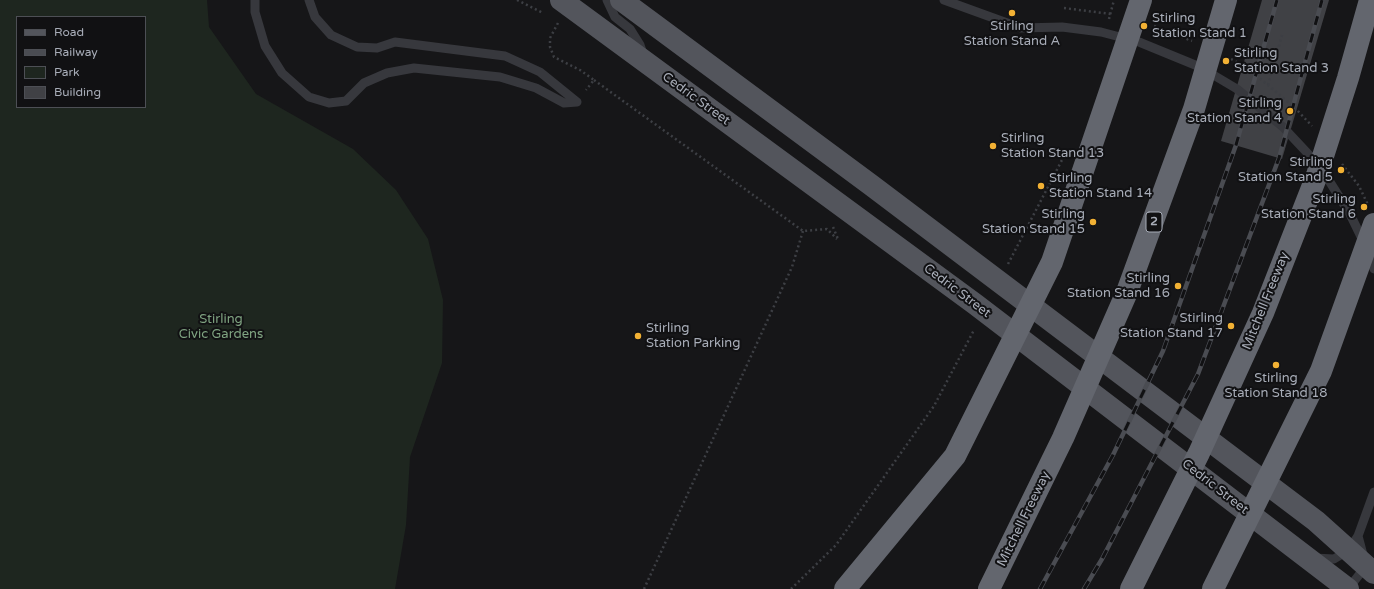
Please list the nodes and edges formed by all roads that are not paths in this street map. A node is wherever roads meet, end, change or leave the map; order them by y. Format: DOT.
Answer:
graph roads {
  1 [pos="256,0"];
  2 [pos="309,0"];
  3 [pos="606,0"];
  4 [pos="621,0"];
  5 [pos="944,0"];
  6 [pos="1141,0"];
  7 [pos="1226,0"];
  8 [pos="1370,0"];
  9 [pos="555,12"];
  10 [pos="645,61"];
  11 [pos="1374,224"];
  12 [pos="1374,269"];
  13 [pos="1374,492"];
  14 [pos="1286,542"];
  15 [pos="1353,543"];
  16 [pos="1370,570"];
  17 [pos="845,589"];
  18 [pos="990,589"];
  19 [pos="1131,589"];
  20 [pos="1213,589"];
  21 [pos="1348,589"];
  1 -- 2 [label="lane"];
  3 -- 10 [label="lane"];
  4 -- 15 [label="main road"];
  5 -- 12 [label="lane"];
  6 -- 17 [label="highway"];
  7 -- 18 [label="highway, Mitchell Freeway / 2"];
  8 -- 19 [label="highway, Mitchell Freeway"];
  9 -- 10 [label="main road, Cedric Street"];
  10 -- 14 [label="main road, Cedric Street"];
  11 -- 20 [label="highway"];
  13 -- 15 [label="lane"];
  14 -- 15 [label="lane"];
  14 -- 21 [label="main road, Cedric Street"];
  15 -- 16 [label="main road"];
  16 -- 21 [label="lane"];
}
